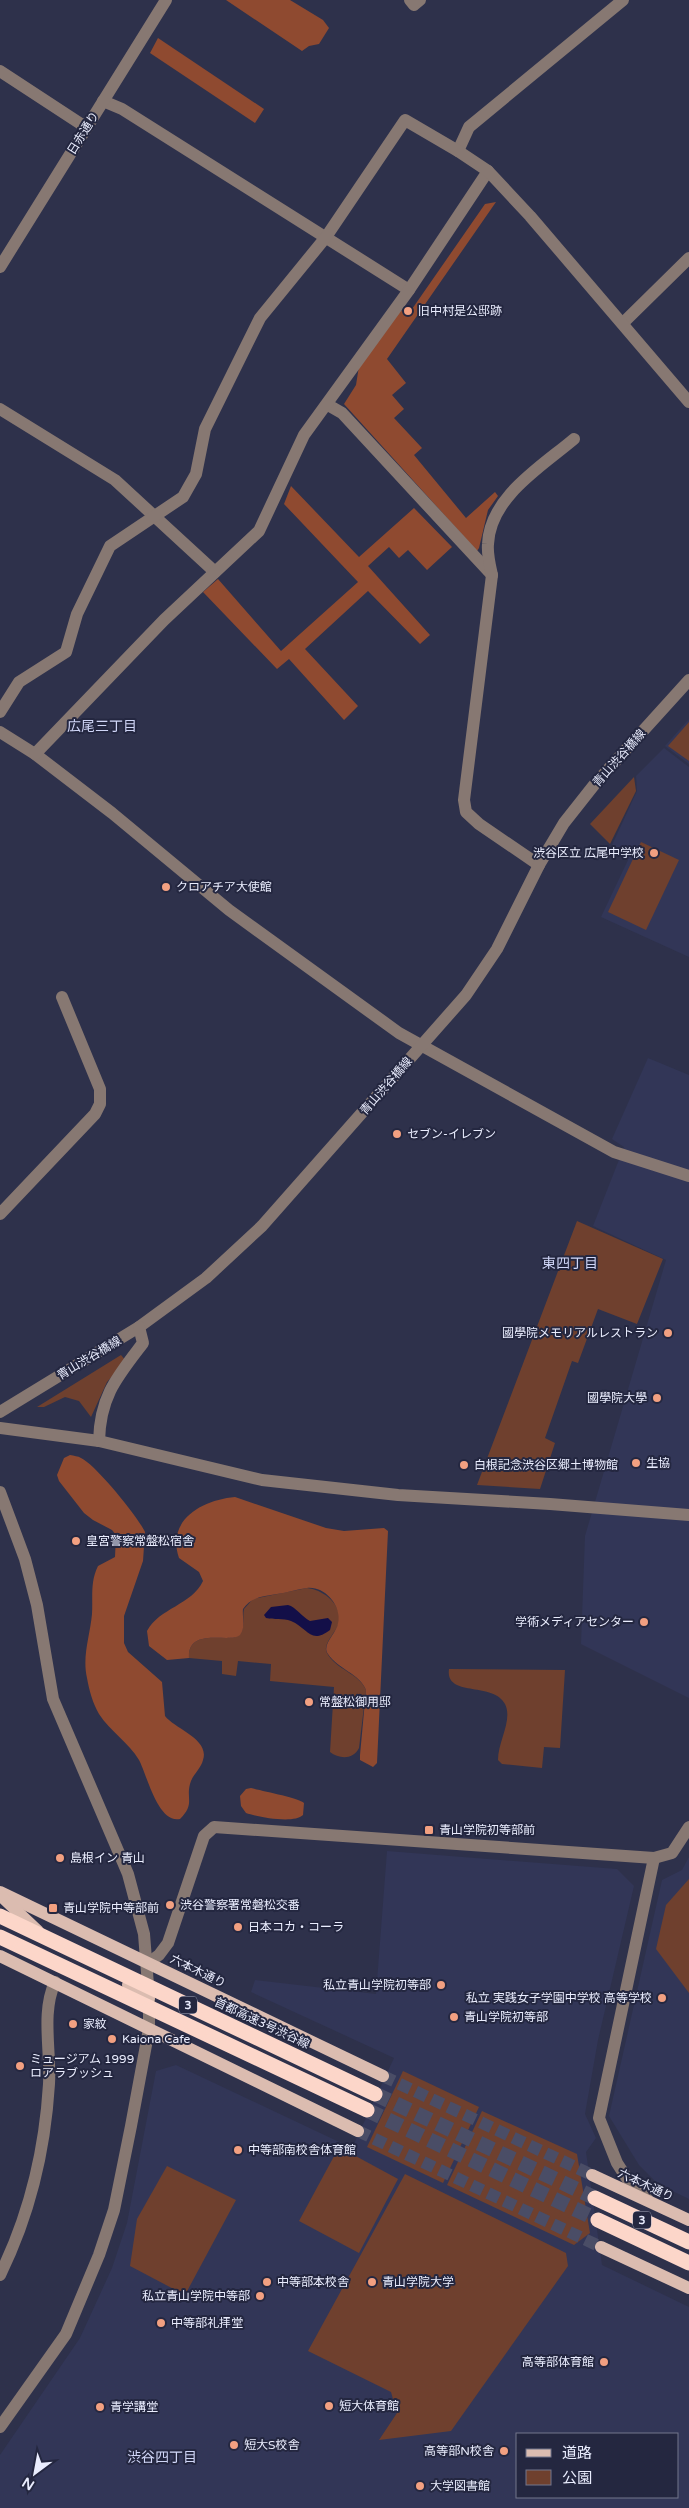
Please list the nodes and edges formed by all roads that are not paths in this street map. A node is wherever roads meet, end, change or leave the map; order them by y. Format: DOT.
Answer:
graph roads {
  1 [pos="166,0"];
  2 [pos="410,0"];
  3 [pos="420,0"];
  4 [pos="623,0"];
  5 [pos="0,71"];
  6 [pos="103,101"];
  7 [pos="87,128"];
  8 [pos="458,151"];
  9 [pos="488,172"];
  10 [pos="326,237"];
  11 [pos="689,258"];
  12 [pos="0,267"];
  13 [pos="409,290"];
  14 [pos="622,323"];
  15 [pos="689,402"];
  16 [pos="328,405"];
  17 [pos="0,409"];
  18 [pos="574,439"];
  19 [pos="156,516"];
  20 [pos="215,572"];
  21 [pos="492,575"];
  22 [pos="689,680"];
  23 [pos="0,712"];
  24 [pos="0,732"];
  25 [pos="35,754"];
  26 [pos="539,865"];
  27 [pos="62,997"];
  28 [pos="421,1046"];
  29 [pos="689,1176"];
  30 [pos="0,1214"];
  31 [pos="139,1327"];
  32 [pos="0,1412"];
  33 [pos="0,1428"];
  34 [pos="99,1440"];
  35 [pos="0,1492"];
  36 [pos="689,1515"];
  37 [pos="689,1827"];
  38 [pos="654,1858"];
  39 [pos="0,1894"];
  40 [pos="0,1916"];
  41 [pos="0,1937"];
  42 [pos="0,1956"];
  43 [pos="148,1963"];
  44 [pos="55,1982"];
  45 [pos="149,1998"];
  46 [pos="149,2029"];
  47 [pos="383,2076"];
  48 [pos="375,2094"];
  49 [pos="367,2110"];
  50 [pos="358,2131"];
  51 [pos="592,2175"];
  52 [pos="595,2198"];
  53 [pos="648,2201"];
  54 [pos="598,2220"];
  55 [pos="689,2220"];
  56 [pos="689,2242"];
  57 [pos="601,2247"];
  58 [pos="689,2263"];
  59 [pos="0,2275"];
  60 [pos="689,2288"];
  61 [pos="0,2427"];
  1 -- 6 [label="street, 日赤通り"];
  2 -- 3 [label="street"];
  4 -- 8 [label="street"];
  5 -- 7 [label="street"];
  6 -- 7 [label="street, 日赤通り"];
  6 -- 10 [label="street"];
  7 -- 12 [label="street, 日赤通り"];
  8 -- 9 [label="street"];
  8 -- 10 [label="street"];
  9 -- 13 [label="street"];
  9 -- 14 [label="street"];
  10 -- 13 [label="street"];
  10 -- 19 [label="street"];
  11 -- 14 [label="street"];
  13 -- 16 [label="street"];
  14 -- 15 [label="street"];
  16 -- 20 [label="street"];
  16 -- 21 [label="street"];
  17 -- 19 [label="street"];
  18 -- 21 [label="street"];
  19 -- 20 [label="street"];
  19 -- 23 [label="street"];
  20 -- 25 [label="street"];
  21 -- 26 [label="street"];
  22 -- 26 [label="street, 青山渋谷橋線"];
  24 -- 25 [label="street"];
  25 -- 28 [label="street"];
  26 -- 28 [label="street, 青山渋谷橋線"];
  27 -- 30 [label="street"];
  28 -- 29 [label="street"];
  28 -- 31 [label="street, 青山渋谷橋線"];
  31 -- 32 [label="street, 青山渋谷橋線"];
  31 -- 34 [label="street"];
  33 -- 34 [label="street"];
  34 -- 36 [label="street"];
  35 -- 43 [label="street"];
  37 -- 38 [label="street"];
  38 -- 43 [label="street"];
  38 -- 53 [label="street"];
  39 -- 43 [label="main road, 六本木通り"];
  39 -- 45 [label="main road"];
  40 -- 48 [label="highway, 首都高速3号渋谷線 / 3, bridge"];
  41 -- 49 [label="highway, 3, bridge"];
  42 -- 44 [label="main road"];
  43 -- 45 [label="street"];
  43 -- 47 [label="main road, 六本木通り"];
  44 -- 46 [label="main road"];
  44 -- 59 [label="street"];
  45 -- 46 [label="street"];
  46 -- 50 [label="main road"];
  46 -- 61 [label="street"];
  51 -- 53 [label="main road, 六本木通り"];
  52 -- 56 [label="highway, 3"];
  53 -- 55 [label="main road, 六本木通り"];
  54 -- 58 [label="highway, 3"];
  57 -- 60 [label="main road"];
}
